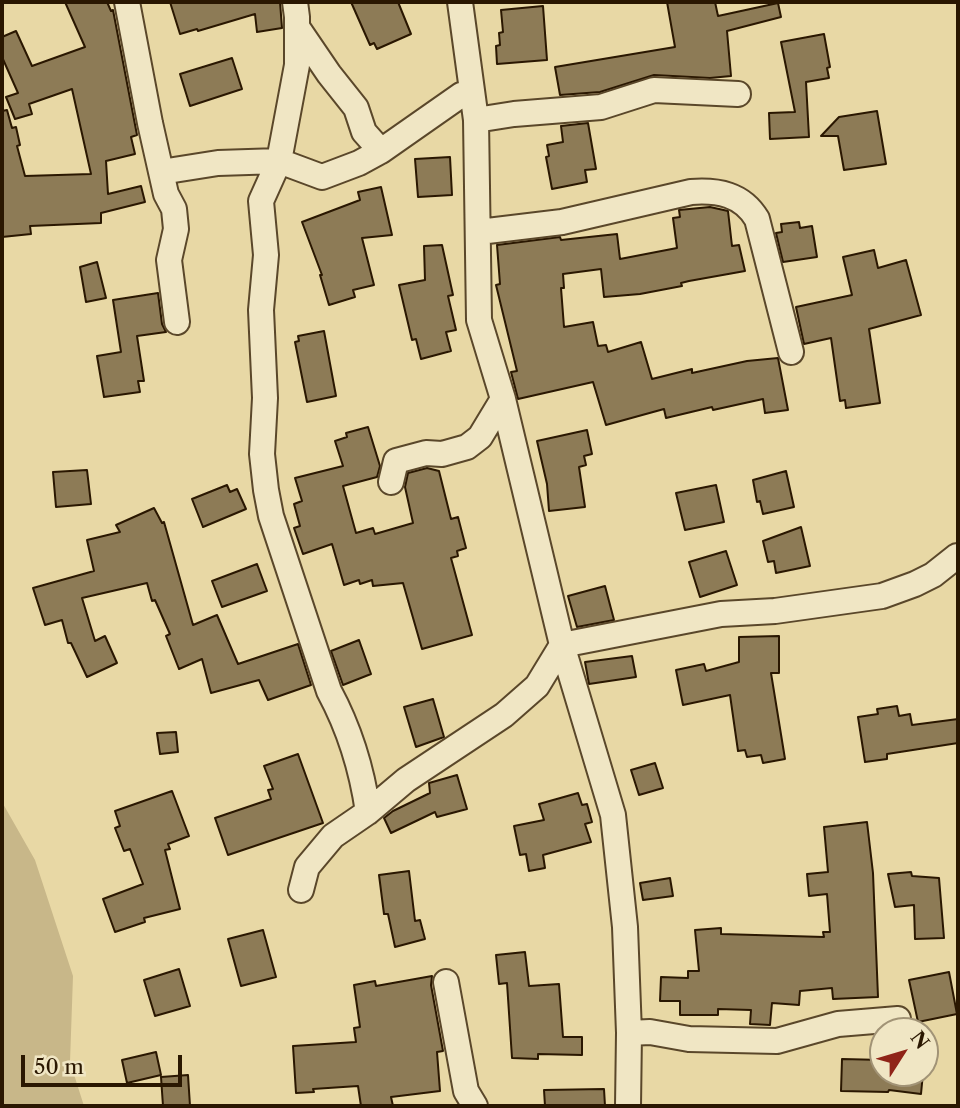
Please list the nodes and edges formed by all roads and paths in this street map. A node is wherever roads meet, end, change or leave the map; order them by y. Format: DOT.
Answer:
graph roads {
  1 [pos="127,2"];
  2 [pos="460,2"];
  3 [pos="295,9"];
  4 [pos="472,91"];
  5 [pos="738,94"];
  6 [pos="476,120"];
  7 [pos="381,151"];
  8 [pos="279,161"];
  9 [pos="161,172"];
  10 [pos="478,232"];
  11 [pos="177,322"];
  12 [pos="791,352"];
  13 [pos="503,399"];
  14 [pos="391,482"];
  15 [pos="957,556"];
  16 [pos="562,645"];
  17 [pos="368,812"];
  18 [pos="301,890"];
  19 [pos="446,982"];
  20 [pos="869,1021"];
  21 [pos="629,1032"];
  22 [pos="475,1106"];
  23 [pos="628,1106"];
  1 -- 9 [label="street"];
  2 -- 4 [label="street"];
  3 -- 7 [label="street"];
  3 -- 8 [label="street"];
  4 -- 6 [label="street"];
  4 -- 7 [label="street"];
  5 -- 6 [label="street"];
  6 -- 10 [label="street"];
  7 -- 8 [label="street"];
  8 -- 9 [label="street"];
  8 -- 17 [label="street"];
  9 -- 11 [label="street"];
  10 -- 12 [label="street"];
  10 -- 13 [label="street"];
  13 -- 14 [label="street"];
  13 -- 16 [label="street"];
  15 -- 16 [label="street"];
  16 -- 17 [label="street"];
  16 -- 21 [label="street"];
  17 -- 18 [label="street"];
  19 -- 22 [label="street"];
  20 -- 21 [label="street"];
  21 -- 23 [label="street"];
}
